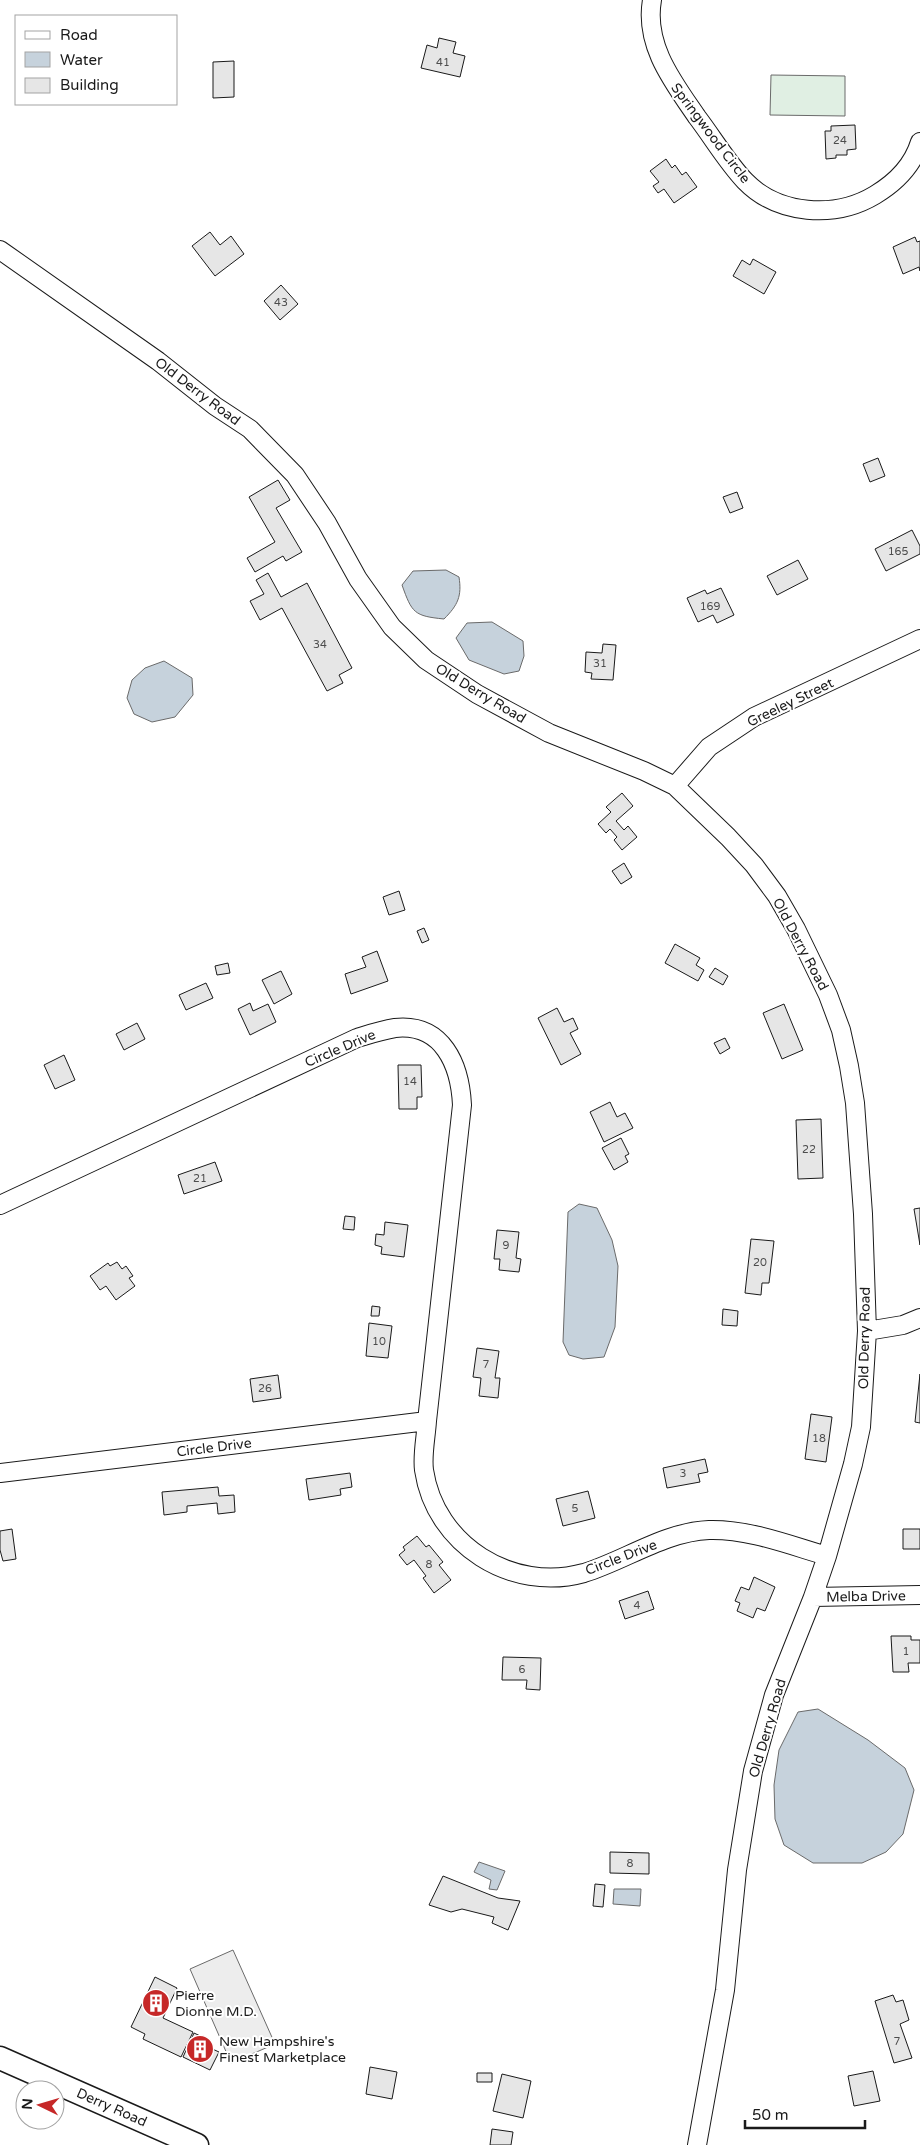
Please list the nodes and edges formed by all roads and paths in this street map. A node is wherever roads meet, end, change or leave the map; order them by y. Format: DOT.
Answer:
graph roads {
  1 [pos="652,0"];
  2 [pos="920,142"];
  3 [pos="0,250"];
  4 [pos="920,638"];
  5 [pos="675,786"];
  6 [pos="0,1205"];
  7 [pos="920,1318"];
  8 [pos="867,1331"];
  9 [pos="427,1421"];
  10 [pos="0,1473"];
  11 [pos="827,1556"];
  12 [pos="920,1595"];
  13 [pos="813,1597"];
  14 [pos="0,2058"];
  15 [pos="197,2145"];
  16 [pos="697,2145"];
  1 -- 2 [label="street, Springwood Circle"];
  3 -- 5 [label="street, Old Derry Road"];
  4 -- 5 [label="street, Greeley Street"];
  5 -- 8 [label="street, Old Derry Road"];
  6 -- 9 [label="street, Circle Drive"];
  7 -- 8 [label="street"];
  8 -- 11 [label="street, Old Derry Road"];
  9 -- 10 [label="street, Circle Drive"];
  9 -- 11 [label="street, Circle Drive"];
  11 -- 13 [label="street, Old Derry Road"];
  12 -- 13 [label="street, Melba Drive"];
  13 -- 16 [label="street, Old Derry Road"];
  14 -- 15 [label="main road, Derry Road"];
}
